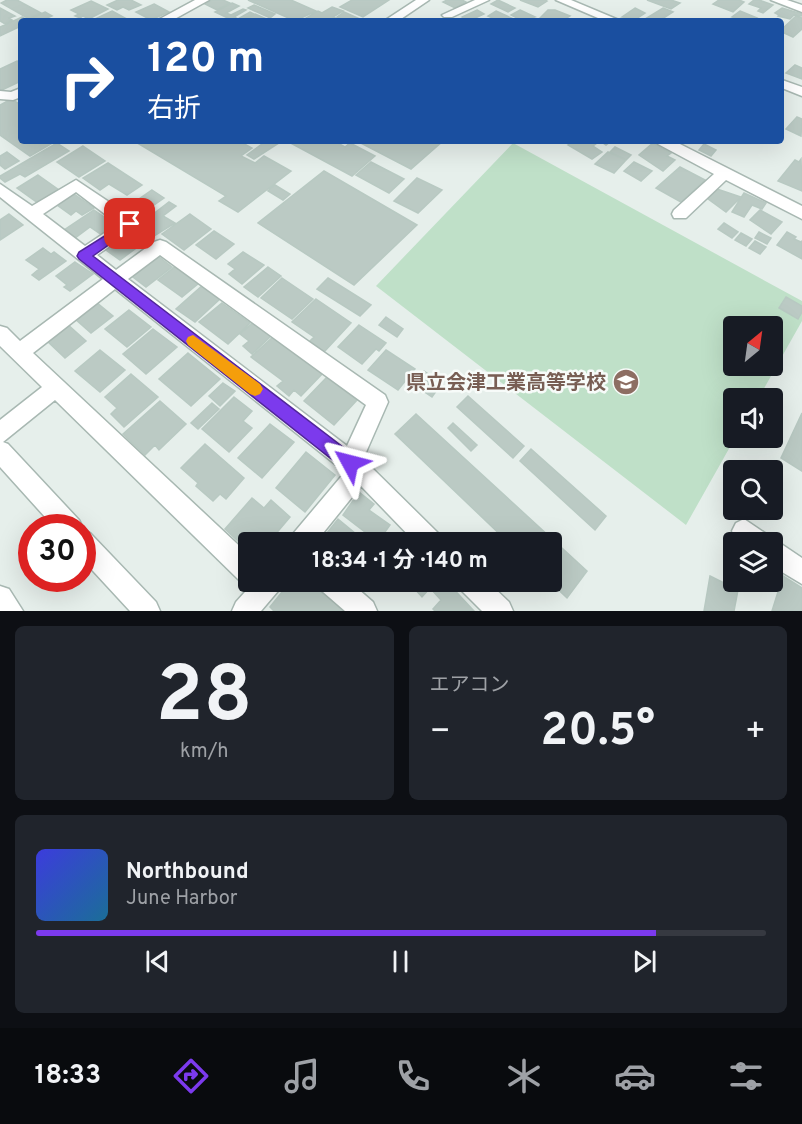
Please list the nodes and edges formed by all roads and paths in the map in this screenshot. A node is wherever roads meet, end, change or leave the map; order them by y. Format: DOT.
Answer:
graph roads {
  1 [pos="204,0"];
  2 [pos="484,0"];
  3 [pos="561,0"];
  4 [pos="777,0"];
  5 [pos="438,9"];
  6 [pos="802,9"];
  7 [pos="168,18"];
  8 [pos="402,18"];
  9 [pos="607,18"];
  10 [pos="784,85"];
  11 [pos="802,92"];
  12 [pos="18,94"];
  13 [pos="0,95"];
  14 [pos="669,144"];
  15 [pos="724,173"];
  16 [pos="0,189"];
  17 [pos="802,213"];
  18 [pos="31,214"];
  19 [pos="680,214"];
  20 [pos="84,256"];
  21 [pos="115,280"];
  22 [pos="0,334"];
  23 [pos="19,352"];
  24 [pos="56,387"];
  25 [pos="0,433"];
  26 [pos="0,451"];
  27 [pos="355,467"];
  28 [pos="58,514"];
  29 [pos="308,532"];
  30 [pos="421,532"];
  31 [pos="96,556"];
  32 [pos="783,559"];
  33 [pos="238,560"];
  34 [pos="802,572"];
  35 [pos="254,592"];
  36 [pos="342,592"];
  37 [pos="481,592"];
  38 [pos="0,598"];
  39 [pos="10,611"];
  40 [pos="147,611"];
  41 [pos="245,611"];
  42 [pos="364,611"];
  43 [pos="501,611"];
  1 -- 7 [label="street"];
  2 -- 5 [label="street"];
  3 -- 9 [label="street"];
  4 -- 6 [label="street"];
  5 -- 8 [label="street"];
  10 -- 11 [label="street"];
  12 -- 13 [label="street"];
  14 -- 15 [label="street"];
  15 -- 17 [label="street"];
  15 -- 19 [label="street"];
  16 -- 18 [label="street"];
  18 -- 20 [label="street"];
  18 -- 20 [label="street"];
  20 -- 21 [label="street"];
  21 -- 23 [label="street"];
  21 -- 27 [label="street"];
  21 -- 27 [label="street"];
  22 -- 23 [label="street"];
  23 -- 24 [label="street"];
  24 -- 25 [label="street"];
  24 -- 33 [label="street"];
  26 -- 28 [label="street"];
  27 -- 29 [label="street"];
  27 -- 30 [label="street"];
  31 -- 40 [label="street"];
  32 -- 34 [label="street"];
  35 -- 41 [label="street"];
  36 -- 42 [label="street"];
  37 -- 43 [label="street"];
  38 -- 39 [label="street"];
}
